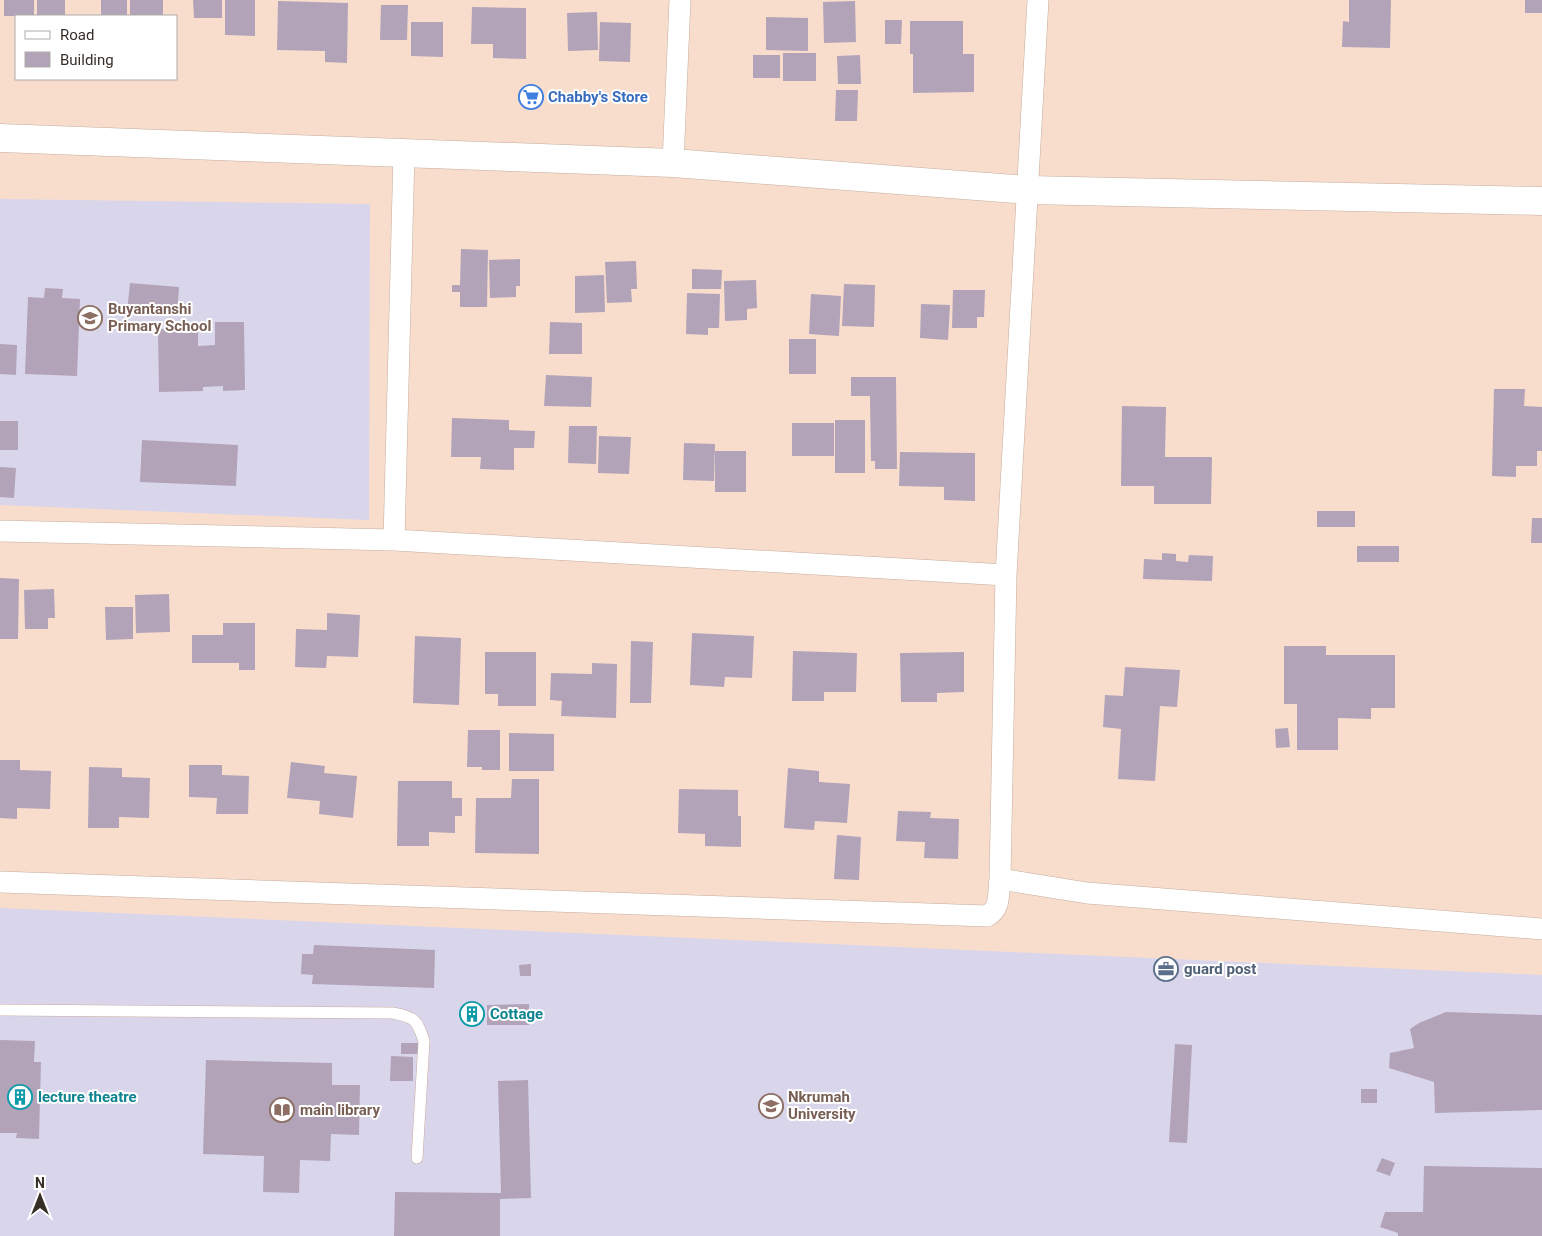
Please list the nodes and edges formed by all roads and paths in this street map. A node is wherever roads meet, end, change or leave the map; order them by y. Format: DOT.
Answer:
graph roads {
  1 [pos="680,0"];
  2 [pos="1038,0"];
  3 [pos="0,138"];
  4 [pos="404,153"];
  5 [pos="673,163"];
  6 [pos="1028,190"];
  7 [pos="1542,201"];
  8 [pos="0,531"];
  9 [pos="394,540"];
  10 [pos="1006,575"];
  11 [pos="1000,880"];
  12 [pos="0,882"];
  13 [pos="1542,929"];
  14 [pos="0,1010"];
  15 [pos="417,1158"];
  1 -- 5 [label="street"];
  2 -- 6 [label="street"];
  3 -- 4 [label="street"];
  4 -- 5 [label="street"];
  4 -- 9 [label="street"];
  5 -- 6 [label="street"];
  6 -- 7 [label="street"];
  6 -- 10 [label="street"];
  8 -- 9 [label="street"];
  9 -- 10 [label="street"];
  10 -- 11 [label="street"];
  11 -- 12 [label="street"];
  11 -- 13 [label="street"];
  14 -- 15 [label="lane"];
}
